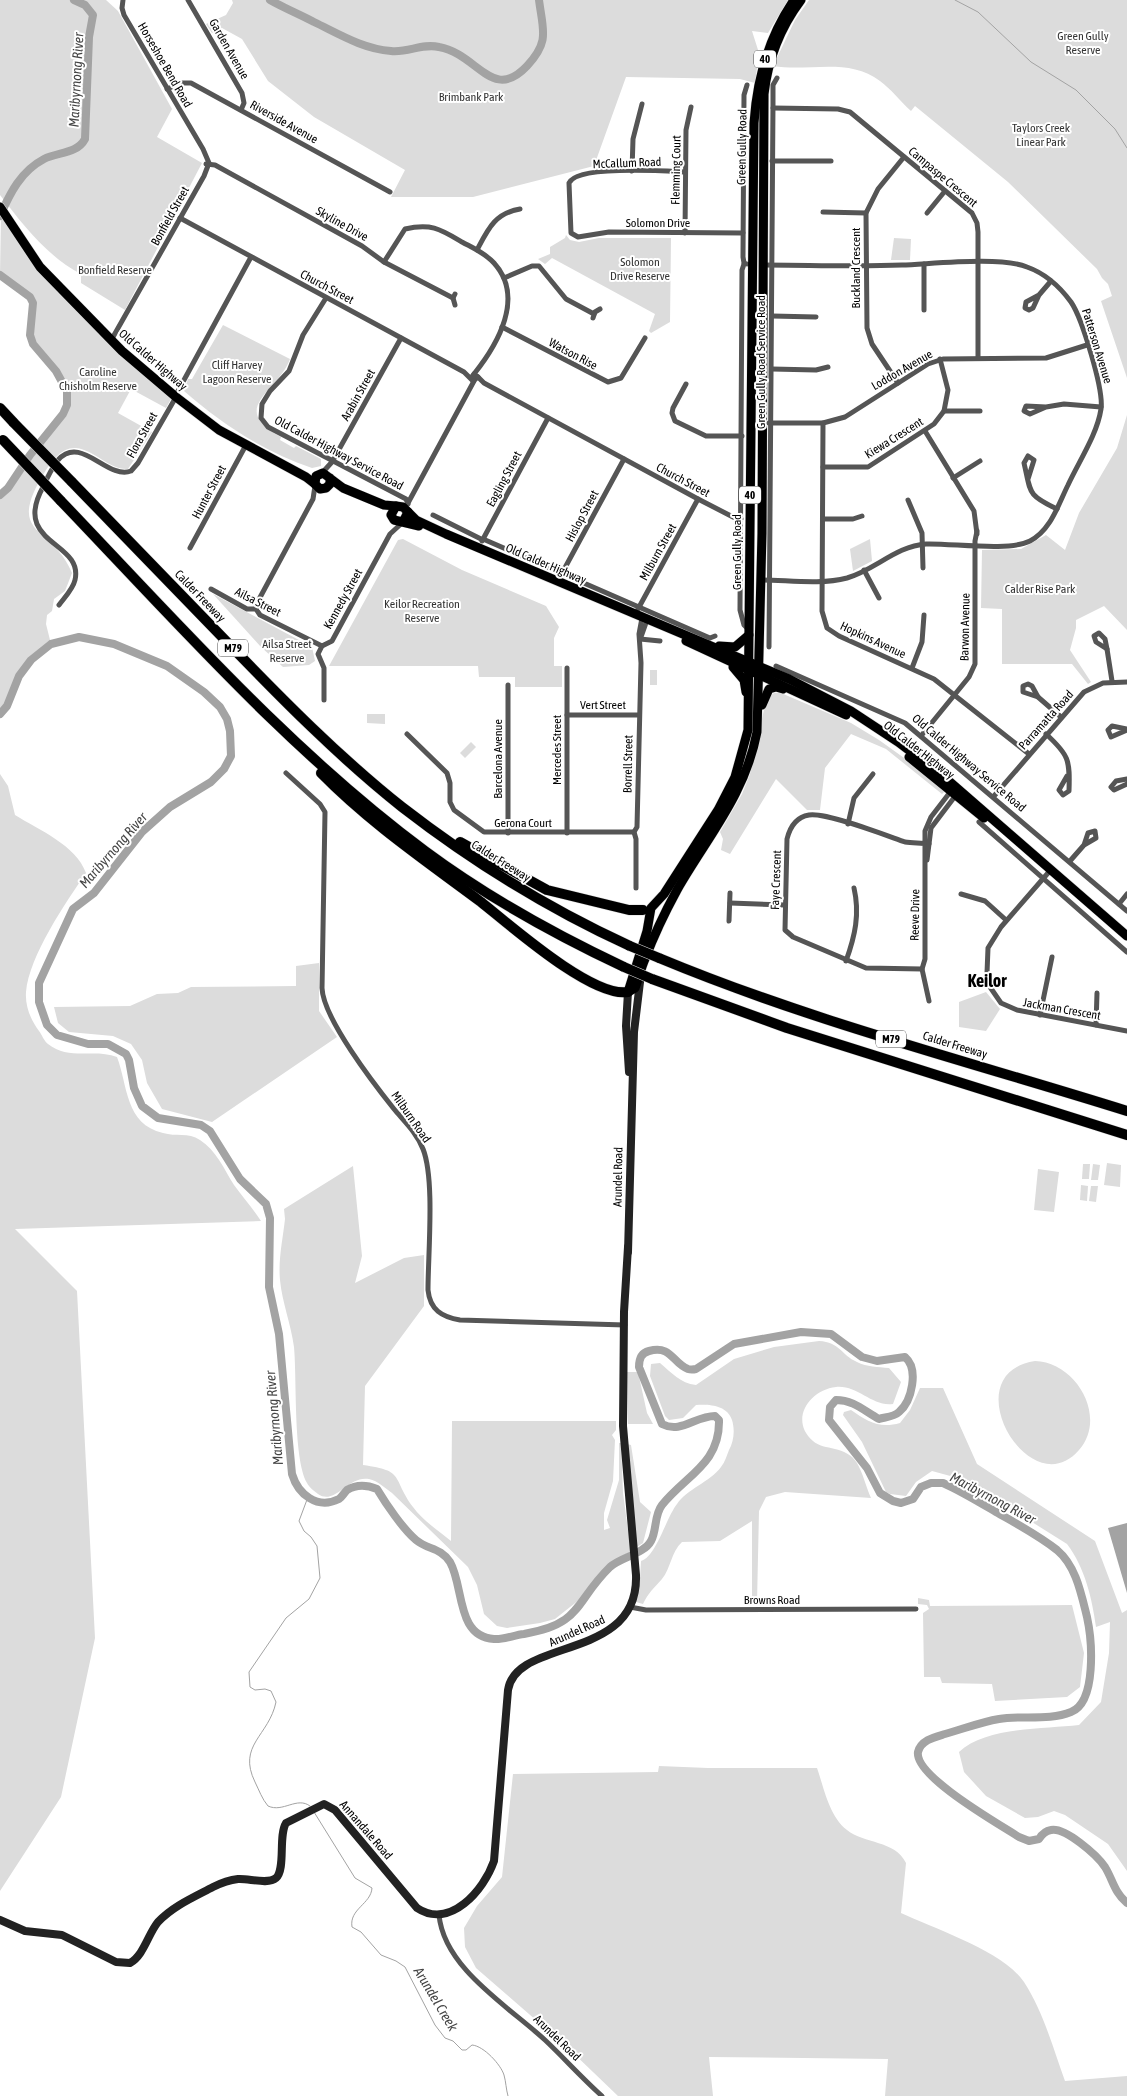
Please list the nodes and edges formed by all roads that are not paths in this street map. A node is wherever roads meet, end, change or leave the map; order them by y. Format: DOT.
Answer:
graph roads {
  1 [pos="188,0"];
  2 [pos="794,0"];
  3 [pos="801,0"];
  4 [pos="120,1"];
  5 [pos="777,78"];
  6 [pos="747,86"];
  7 [pos="167,89"];
  8 [pos="642,104"];
  9 [pos="691,107"];
  10 [pos="772,108"];
  11 [pos="241,110"];
  12 [pos="904,157"];
  13 [pos="772,161"];
  14 [pos="831,161"];
  15 [pos="208,164"];
  16 [pos="632,171"];
  17 [pos="685,172"];
  18 [pos="945,191"];
  19 [pos="390,192"];
  20 [pos="0,207"];
  21 [pos="520,209"];
  22 [pos="823,212"];
  23 [pos="866,213"];
  24 [pos="926,213"];
  25 [pos="180,218"];
  26 [pos="685,233"];
  27 [pos="743,233"];
  28 [pos="574,236"];
  29 [pos="477,250"];
  30 [pos="252,257"];
  31 [pos="384,262"];
  32 [pos="978,262"];
  33 [pos="748,264"];
  34 [pos="924,264"];
  35 [pos="767,265"];
  36 [pos="866,265"];
  37 [pos="504,278"];
  38 [pos="1051,281"];
  39 [pos="1039,295"];
  40 [pos="326,298"];
  41 [pos="455,304"];
  42 [pos="600,309"];
  43 [pos="924,310"];
  44 [pos="772,316"];
  45 [pos="816,317"];
  46 [pos="502,327"];
  47 [pos="400,338"];
  48 [pos="645,338"];
  49 [pos="112,339"];
  50 [pos="1087,345"];
  51 [pos="978,358"];
  52 [pos="940,359"];
  53 [pos="828,367"];
  54 [pos="772,369"];
  55 [pos="474,377"];
  56 [pos="898,383"];
  57 [pos="686,384"];
  58 [pos="177,394"];
  59 [pos="1046,407"];
  60 [pos="1101,407"];
  61 [pos="0,408"];
  62 [pos="944,410"];
  63 [pos="980,411"];
  64 [pos="548,418"];
  65 [pos="747,422"];
  66 [pos="761,422"];
  67 [pos="771,423"];
  68 [pos="823,423"];
  69 [pos="925,431"];
  70 [pos="742,436"];
  71 [pos="1,439"];
  72 [pos="246,445"];
  73 [pos="624,459"];
  74 [pos="980,461"];
  75 [pos="332,462"];
  76 [pos="287,466"];
  77 [pos="824,467"];
  78 [pos="325,475"];
  79 [pos="953,478"];
  80 [pos="1028,479"];
  81 [pos="319,487"];
  82 [pos="698,500"];
  83 [pos="908,500"];
  84 [pos="397,506"];
  85 [pos="407,507"];
  86 [pos="1057,509"];
  87 [pos="433,515"];
  88 [pos="862,516"];
  89 [pos="391,518"];
  90 [pos="741,519"];
  91 [pos="823,519"];
  92 [pos="402,522"];
  93 [pos="390,534"];
  94 [pos="446,534"];
  95 [pos="481,543"];
  96 [pos="924,545"];
  97 [pos="976,545"];
  98 [pos="190,548"];
  99 [pos="923,568"];
  100 [pos="864,570"];
  101 [pos="562,573"];
  102 [pos="765,580"];
  103 [pos="823,580"];
  104 [pos="557,582"];
  105 [pos="211,590"];
  106 [pos="878,598"];
  107 [pos="59,605"];
  108 [pos="639,606"];
  109 [pos="256,610"];
  110 [pos="924,615"];
  111 [pos="641,618"];
  112 [pos="664,628"];
  113 [pos="749,633"];
  114 [pos="715,636"];
  115 [pos="640,639"];
  116 [pos="660,640"];
  117 [pos="699,641"];
  118 [pos="322,646"];
  119 [pos="769,648"];
  120 [pos="1107,649"];
  121 [pos="726,661"];
  122 [pos="776,666"];
  123 [pos="566,668"];
  124 [pos="912,668"];
  125 [pos="755,669"];
  126 [pos="1112,681"];
  127 [pos="1127,682"];
  128 [pos="508,685"];
  129 [pos="954,695"];
  130 [pos="1038,697"];
  131 [pos="324,700"];
  132 [pos="265,712"];
  133 [pos="841,712"];
  134 [pos="567,715"];
  135 [pos="639,715"];
  136 [pos="1061,717"];
  137 [pos="754,722"];
  138 [pos="407,734"];
  139 [pos="1046,734"];
  140 [pos="921,736"];
  141 [pos="1029,754"];
  142 [pos="286,773"];
  143 [pos="873,774"];
  144 [pos="1067,776"];
  145 [pos="1127,779"];
  146 [pos="1127,784"];
  147 [pos="955,791"];
  148 [pos="994,796"];
  149 [pos="402,806"];
  150 [pos="979,822"];
  151 [pos="848,824"];
  152 [pos="634,832"];
  153 [pos="508,833"];
  154 [pos="567,833"];
  155 [pos="926,844"];
  156 [pos="1084,845"];
  157 [pos="1070,861"];
  158 [pos="1048,874"];
  159 [pos="636,888"];
  160 [pos="854,888"];
  161 [pos="730,893"];
  162 [pos="961,894"];
  163 [pos="1127,894"];
  164 [pos="730,903"];
  165 [pos="1119,904"];
  166 [pos="784,905"];
  167 [pos="647,909"];
  168 [pos="1127,911"];
  169 [pos="664,915"];
  170 [pos="1006,920"];
  171 [pos="729,921"];
  172 [pos="1127,936"];
  173 [pos="652,939"];
  174 [pos="1127,942"];
  175 [pos="1127,952"];
  176 [pos="1052,957"];
  177 [pos="846,961"];
  178 [pos="923,967"];
  179 [pos="639,987"];
  180 [pos="628,992"];
  181 [pos="1097,992"];
  182 [pos="929,1001"];
  183 [pos="1040,1015"];
  184 [pos="1096,1025"];
  185 [pos="1127,1030"];
  186 [pos="631,1107"];
  187 [pos="1127,1111"];
  188 [pos="1127,1135"];
  189 [pos="625,1325"];
  190 [pos="630,1607"];
  191 [pos="916,1609"];
  192 [pos="441,1913"];
  193 [pos="0,1920"];
  194 [pos="602,2096"];
  1 -- 11 [label="street, Garden Avenue"];
  2 -- 33 [label="main road, Green Gully Road / 40"];
  3 -- 35 [label="main road, Green Gully Road / 40"];
  4 -- 7 [label="street, Horseshoe Bend Road"];
  5 -- 10 [label="street, Green Gully Road Service Road"];
  6 -- 27 [label="street"];
  7 -- 11 [label="street, Riverside Avenue"];
  7 -- 15 [label="street, Horseshoe Bend Road"];
  8 -- 16 [label="street"];
  9 -- 17 [label="street, Flemming Court"];
  10 -- 12 [label="street, Campaspe Crescent"];
  10 -- 13 [label="street, Green Gully Road Service Road"];
  11 -- 19 [label="street, Riverside Avenue"];
  12 -- 18 [label="street, Campaspe Crescent"];
  12 -- 23 [label="street, Buckland Crescent"];
  13 -- 14 [label="street"];
  13 -- 35 [label="street, Green Gully Road Service Road"];
  15 -- 25 [label="street, Bonfield Street"];
  15 -- 31 [label="street, Skyline Drive"];
  16 -- 17 [label="street, McCallum Road"];
  16 -- 28 [label="street, McCallum Road"];
  17 -- 26 [label="street, Flemming Court"];
  18 -- 24 [label="street"];
  18 -- 32 [label="street, Campaspe Crescent"];
  20 -- 49 [label="main road, Old Calder Highway"];
  21 -- 29 [label="street"];
  22 -- 23 [label="street"];
  23 -- 36 [label="street, Buckland Crescent"];
  25 -- 30 [label="street, Church Street"];
  25 -- 49 [label="street, Bonfield Street"];
  26 -- 27 [label="street, Solomon Drive"];
  26 -- 28 [label="street, Solomon Drive"];
  27 -- 33 [label="street"];
  29 -- 31 [label="street"];
  29 -- 37 [label="street"];
  30 -- 40 [label="street, Church Street"];
  30 -- 58 [label="street, Flora Street"];
  31 -- 41 [label="street, Skyline Drive"];
  32 -- 34 [label="street, Patterson Avenue"];
  32 -- 38 [label="street, Patterson Avenue"];
  32 -- 51 [label="street, Campaspe Crescent"];
  33 -- 35 [label="main road"];
  33 -- 65 [label="main road, Green Gully Road / 40"];
  34 -- 36 [label="street, Patterson Avenue"];
  34 -- 43 [label="street"];
  35 -- 36 [label="street, Patterson Avenue"];
  35 -- 44 [label="street, Green Gully Road Service Road"];
  35 -- 66 [label="main road, Green Gully Road / 40"];
  36 -- 56 [label="street, Buckland Crescent"];
  37 -- 42 [label="street"];
  37 -- 46 [label="street"];
  38 -- 39 [label="street"];
  38 -- 50 [label="street, Patterson Avenue"];
  40 -- 47 [label="street, Church Street"];
  40 -- 75 [label="street, Old Calder Highway Service Road"];
  44 -- 45 [label="street"];
  44 -- 54 [label="street, Green Gully Road Service Road"];
  46 -- 48 [label="street, Watson Rise"];
  46 -- 55 [label="street"];
  47 -- 55 [label="street, Church Street"];
  47 -- 75 [label="street, Arabin Street"];
  49 -- 58 [label="main road, Old Calder Highway"];
  50 -- 51 [label="street, Loddon Avenue"];
  50 -- 60 [label="street, Patterson Avenue"];
  51 -- 52 [label="street, Loddon Avenue"];
  52 -- 56 [label="street, Loddon Avenue"];
  52 -- 62 [label="street"];
  53 -- 54 [label="street"];
  54 -- 67 [label="street, Green Gully Road Service Road"];
  55 -- 64 [label="street, Church Street"];
  55 -- 85 [label="street"];
  56 -- 68 [label="street, Loddon Avenue"];
  57 -- 70 [label="street"];
  58 -- 72 [label="main road, Old Calder Highway"];
  58 -- 107 [label="street, Flora Street"];
  59 -- 60 [label="street"];
  60 -- 86 [label="street, Patterson Avenue"];
  61 -- 149 [label="highway, Calder Freeway / M79, bridge"];
  62 -- 63 [label="street"];
  62 -- 69 [label="street, Kiewa Crescent"];
  64 -- 73 [label="street, Church Street"];
  64 -- 95 [label="street, Eagling Street"];
  65 -- 66 [label="main road"];
  65 -- 70 [label="street, Green Gully Road Service Road"];
  65 -- 113 [label="main road, Green Gully Road / 40"];
  66 -- 67 [label="street, Loddon Avenue"];
  66 -- 102 [label="main road, Green Gully Road / 40"];
  67 -- 68 [label="street, Loddon Avenue"];
  67 -- 102 [label="street, Green Gully Road Service Road"];
  68 -- 77 [label="street, Hopkins Avenue"];
  69 -- 77 [label="street, Kiewa Crescent"];
  69 -- 79 [label="street, Barwon Avenue"];
  70 -- 90 [label="street, Green Gully Road Service Road"];
  71 -- 132 [label="highway, M79, bridge"];
  72 -- 76 [label="main road, Old Calder Highway"];
  72 -- 98 [label="street, Hunter Street"];
  73 -- 82 [label="street, Church Street"];
  73 -- 101 [label="street, Hislop Street"];
  74 -- 79 [label="street"];
  75 -- 78 [label="street, Arabin Street"];
  75 -- 78 [label="street, Arabin Street"];
  75 -- 85 [label="street, Old Calder Highway Service Road"];
  76 -- 78 [label="main road, Old Calder Highway"];
  76 -- 81 [label="main road, Old Calder Highway"];
  77 -- 91 [label="street, Hopkins Avenue"];
  78 -- 81 [label="main road"];
  78 -- 81 [label="main road"];
  78 -- 84 [label="main road, Old Calder Highway"];
  79 -- 97 [label="street, Barwon Avenue"];
  80 -- 86 [label="street"];
  81 -- 89 [label="main road, Old Calder Highway"];
  81 -- 109 [label="street"];
  82 -- 90 [label="street, Church Street"];
  82 -- 108 [label="street, Milburn Street"];
  83 -- 96 [label="street"];
  84 -- 85 [label="main road, Old Calder Highway"];
  84 -- 89 [label="main road"];
  85 -- 92 [label="main road"];
  85 -- 94 [label="main road, Old Calder Highway"];
  86 -- 97 [label="street, Patterson Avenue"];
  87 -- 95 [label="street"];
  88 -- 91 [label="street"];
  89 -- 92 [label="main road, Old Calder Highway"];
  89 -- 93 [label="street, Kennedy Street"];
  90 -- 113 [label="street, Green Gully Road Service Road"];
  91 -- 103 [label="street, Hopkins Avenue"];
  92 -- 93 [label="street, Kennedy Street"];
  92 -- 94 [label="main road, Old Calder Highway"];
  93 -- 118 [label="street, Kennedy Street"];
  94 -- 95 [label="main road, Old Calder Highway"];
  95 -- 101 [label="street"];
  95 -- 104 [label="main road, Old Calder Highway"];
  96 -- 97 [label="street, Patterson Avenue"];
  96 -- 99 [label="street"];
  96 -- 100 [label="street, Patterson Avenue"];
  97 -- 129 [label="street, Barwon Avenue"];
  100 -- 103 [label="street, Patterson Avenue"];
  100 -- 106 [label="street"];
  101 -- 104 [label="street, Hislop Street"];
  101 -- 108 [label="street"];
  102 -- 103 [label="street, Patterson Avenue"];
  102 -- 119 [label="street, Green Gully Road Service Road"];
  102 -- 125 [label="main road, Green Gully Road / 40"];
  103 -- 124 [label="street, Hopkins Avenue"];
  104 -- 111 [label="main road, Old Calder Highway"];
  105 -- 109 [label="street, Ailsa Street"];
  108 -- 111 [label="street, Milburn Street"];
  108 -- 114 [label="street"];
  109 -- 118 [label="street, Ailsa Street"];
  110 -- 124 [label="street"];
  111 -- 112 [label="main road, Old Calder Highway"];
  111 -- 115 [label="street, Borrell Street"];
  112 -- 117 [label="main road, Old Calder Highway"];
  112 -- 121 [label="main road, Old Calder Highway"];
  113 -- 117 [label="main road"];
  113 -- 125 [label="main road, Green Gully Road / 40"];
  115 -- 116 [label="street"];
  115 -- 135 [label="street, Borrell Street"];
  117 -- 125 [label="main road, Old Calder Highway"];
  118 -- 131 [label="street, Kennedy Street"];
  120 -- 126 [label="street"];
  121 -- 125 [label="main road, Old Calder Highway"];
  121 -- 137 [label="main road"];
  122 -- 140 [label="street, Old Calder Highway Service Road"];
  123 -- 134 [label="street, Mercedes Street"];
  124 -- 129 [label="street, Hopkins Avenue"];
  125 -- 133 [label="main road, Old Calder Highway"];
  125 -- 137 [label="main road, Green Gully Road / 40"];
  125 -- 147 [label="main road, Old Calder Highway"];
  126 -- 127 [label="street, Parramatta Road"];
  126 -- 136 [label="street, Parramatta Road"];
  128 -- 153 [label="street, Barcelona Avenue"];
  129 -- 140 [label="street, Barwon Avenue"];
  129 -- 141 [label="street, Hopkins Avenue"];
  130 -- 136 [label="street"];
  132 -- 180 [label="highway"];
  132 -- 188 [label="highway, M79, bridge"];
  133 -- 137 [label="main road"];
  133 -- 147 [label="main road, Old Calder Highway"];
  134 -- 135 [label="street, Vert Street"];
  134 -- 154 [label="street, Mercedes Street"];
  135 -- 152 [label="street, Borrell Street"];
  136 -- 139 [label="street, Parramatta Road"];
  137 -- 167 [label="main road, Green Gully Road / 40"];
  137 -- 169 [label="main road, Green Gully Road / 40"];
  138 -- 153 [label="street, Gerona Court"];
  139 -- 141 [label="street, Parramatta Road"];
  139 -- 144 [label="street"];
  140 -- 148 [label="street, Old Calder Highway Service Road"];
  141 -- 148 [label="street, Parramatta Road"];
  142 -- 189 [label="street, Milburn Road"];
  143 -- 151 [label="street"];
  145 -- 146 [label="street"];
  147 -- 155 [label="street, Reeve Drive"];
  147 -- 158 [label="main road, Old Calder Highway"];
  148 -- 157 [label="street, Old Calder Highway Service Road"];
  149 -- 167 [label="highway"];
  149 -- 187 [label="highway, Calder Freeway / M79, bridge"];
  150 -- 158 [label="street"];
  151 -- 155 [label="street, Faye Crescent"];
  151 -- 166 [label="street, Faye Crescent"];
  152 -- 154 [label="street, Gerona Court"];
  152 -- 159 [label="street, Borrell Street"];
  153 -- 154 [label="street, Gerona Court"];
  155 -- 178 [label="street, Reeve Drive"];
  156 -- 157 [label="street"];
  157 -- 165 [label="street, Old Calder Highway Service Road"];
  158 -- 170 [label="street, Jackman Crescent"];
  158 -- 172 [label="main road, Old Calder Highway"];
  158 -- 174 [label="main road, Old Calder Highway"];
  158 -- 175 [label="street"];
  160 -- 177 [label="street"];
  161 -- 164 [label="street"];
  162 -- 170 [label="street"];
  163 -- 165 [label="street"];
  164 -- 166 [label="street"];
  164 -- 171 [label="street"];
  165 -- 168 [label="street, Old Calder Highway Service Road"];
  166 -- 177 [label="street, Faye Crescent"];
  167 -- 169 [label="main road"];
  167 -- 180 [label="main road"];
  169 -- 173 [label="main road, Green Gully Road"];
  170 -- 183 [label="street, Jackman Crescent"];
  173 -- 179 [label="street, Green Gully Road"];
  173 -- 180 [label="main road"];
  176 -- 183 [label="street"];
  177 -- 178 [label="street, Faye Crescent"];
  178 -- 182 [label="street, Reeve Drive"];
  179 -- 186 [label="street, Arundel Road"];
  180 -- 186 [label="street, Arundel Road"];
  181 -- 184 [label="street"];
  183 -- 184 [label="street, Jackman Crescent"];
  184 -- 185 [label="street, Jackman Crescent"];
  186 -- 189 [label="street, Arundel Road"];
  189 -- 190 [label="street, Arundel Road"];
  190 -- 191 [label="street, Browns Road"];
  190 -- 192 [label="street, Arundel Road"];
  192 -- 193 [label="street, Annandale Road"];
  192 -- 194 [label="street, Arundel Road"];
}
